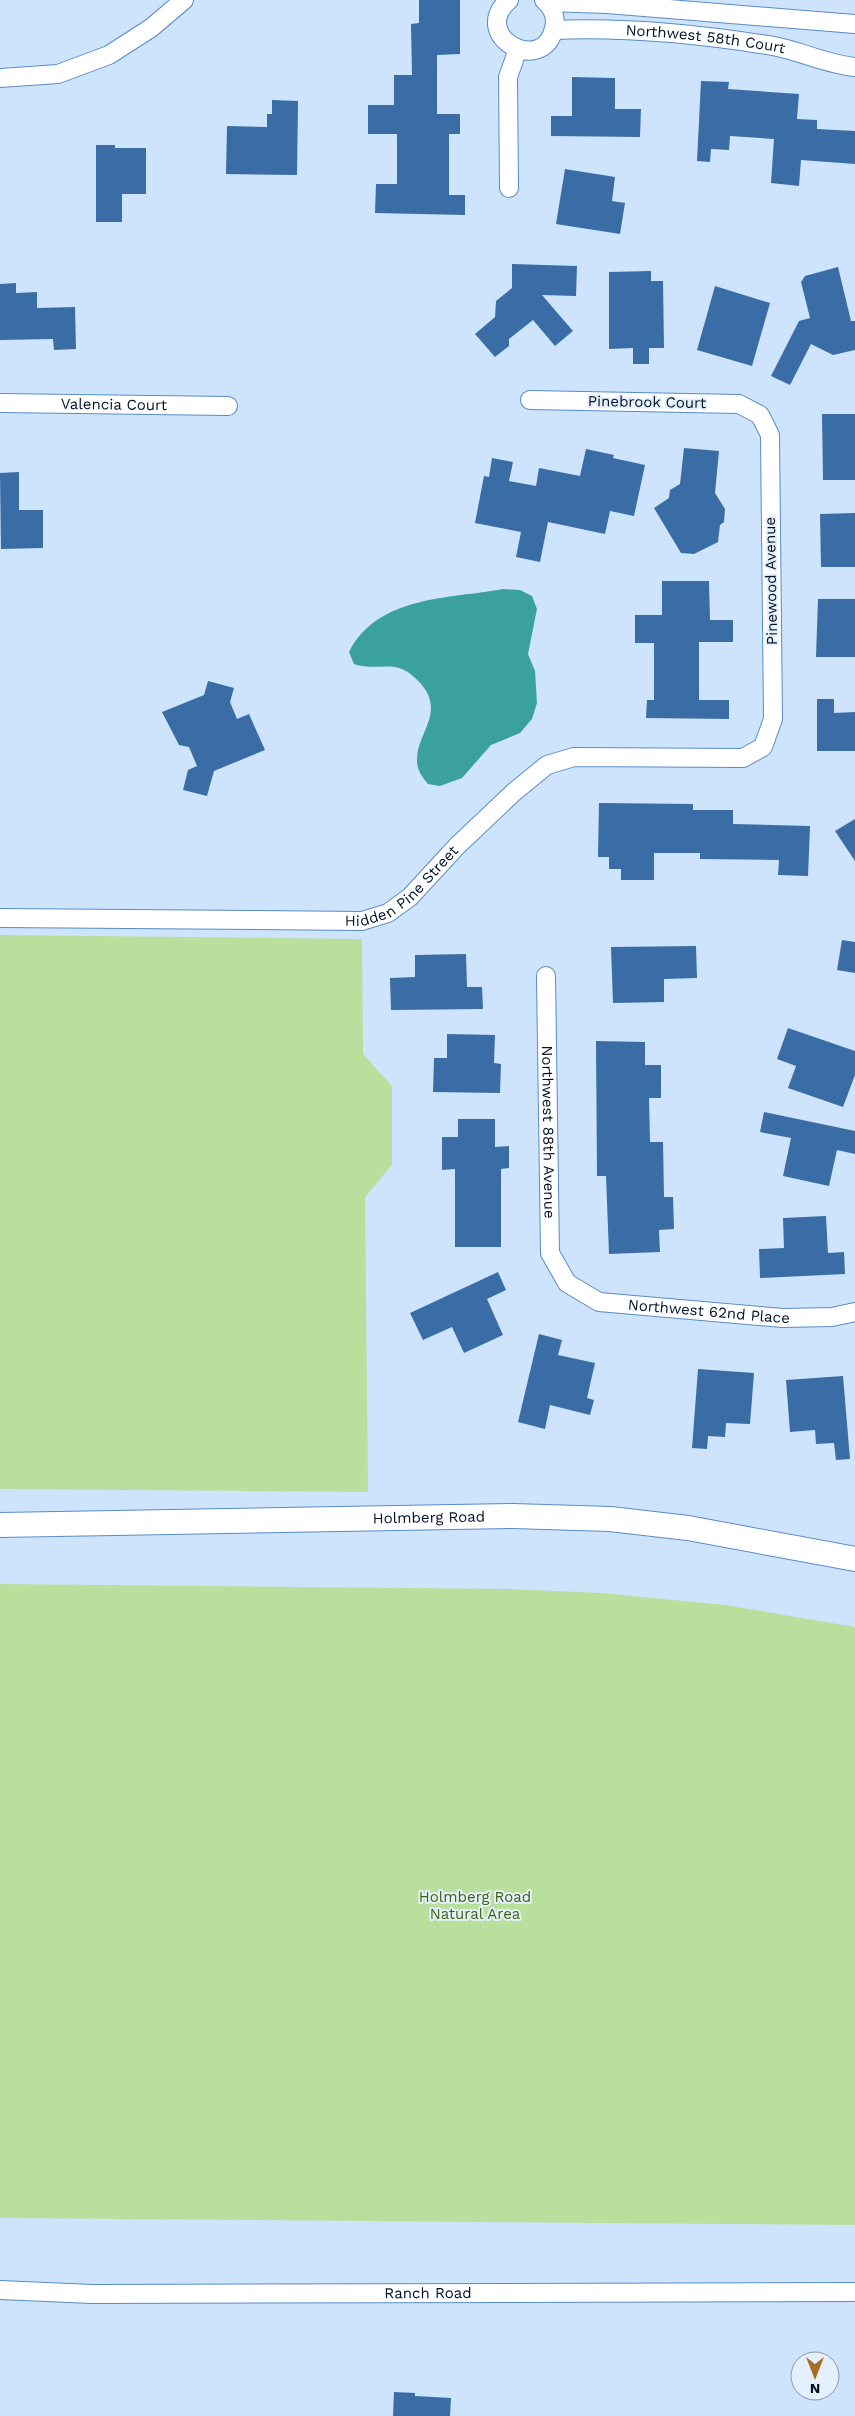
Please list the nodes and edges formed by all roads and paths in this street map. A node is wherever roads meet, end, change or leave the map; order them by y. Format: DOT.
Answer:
graph roads {
  1 [pos="184,0"];
  2 [pos="509,0"];
  3 [pos="545,1"];
  4 [pos="706,12"];
  5 [pos="855,24"];
  6 [pos="554,30"];
  7 [pos="703,38"];
  8 [pos="518,49"];
  9 [pos="855,67"];
  10 [pos="0,78"];
  11 [pos="510,188"];
  12 [pos="530,400"];
  13 [pos="0,403"];
  14 [pos="228,406"];
  15 [pos="760,415"];
  16 [pos="763,747"];
  17 [pos="0,918"];
  18 [pos="546,976"];
  19 [pos="567,1283"];
  20 [pos="855,1312"];
  21 [pos="0,1525"];
  22 [pos="855,1559"];
  23 [pos="0,2290"];
  24 [pos="855,2292"];
  1 -- 10 [label="street"];
  2 -- 8 [label="street"];
  3 -- 4 [label="street, Northwest 58th Court"];
  3 -- 6 [label="street"];
  4 -- 5 [label="street, Northwest 58th Court"];
  4 -- 7 [label="street"];
  6 -- 7 [label="street, Northwest 58th Court"];
  6 -- 8 [label="street"];
  7 -- 9 [label="street, Northwest 58th Court"];
  8 -- 11 [label="street"];
  12 -- 15 [label="street, Pinebrook Court"];
  13 -- 14 [label="street, Valencia Court"];
  15 -- 16 [label="street, Pinewood Avenue"];
  16 -- 17 [label="street, Hidden Pine Street"];
  18 -- 19 [label="street, Northwest 88th Avenue"];
  19 -- 20 [label="street, Northwest 62nd Place"];
  21 -- 22 [label="street, Holmberg Road"];
  23 -- 24 [label="street, Ranch Road"];
}
